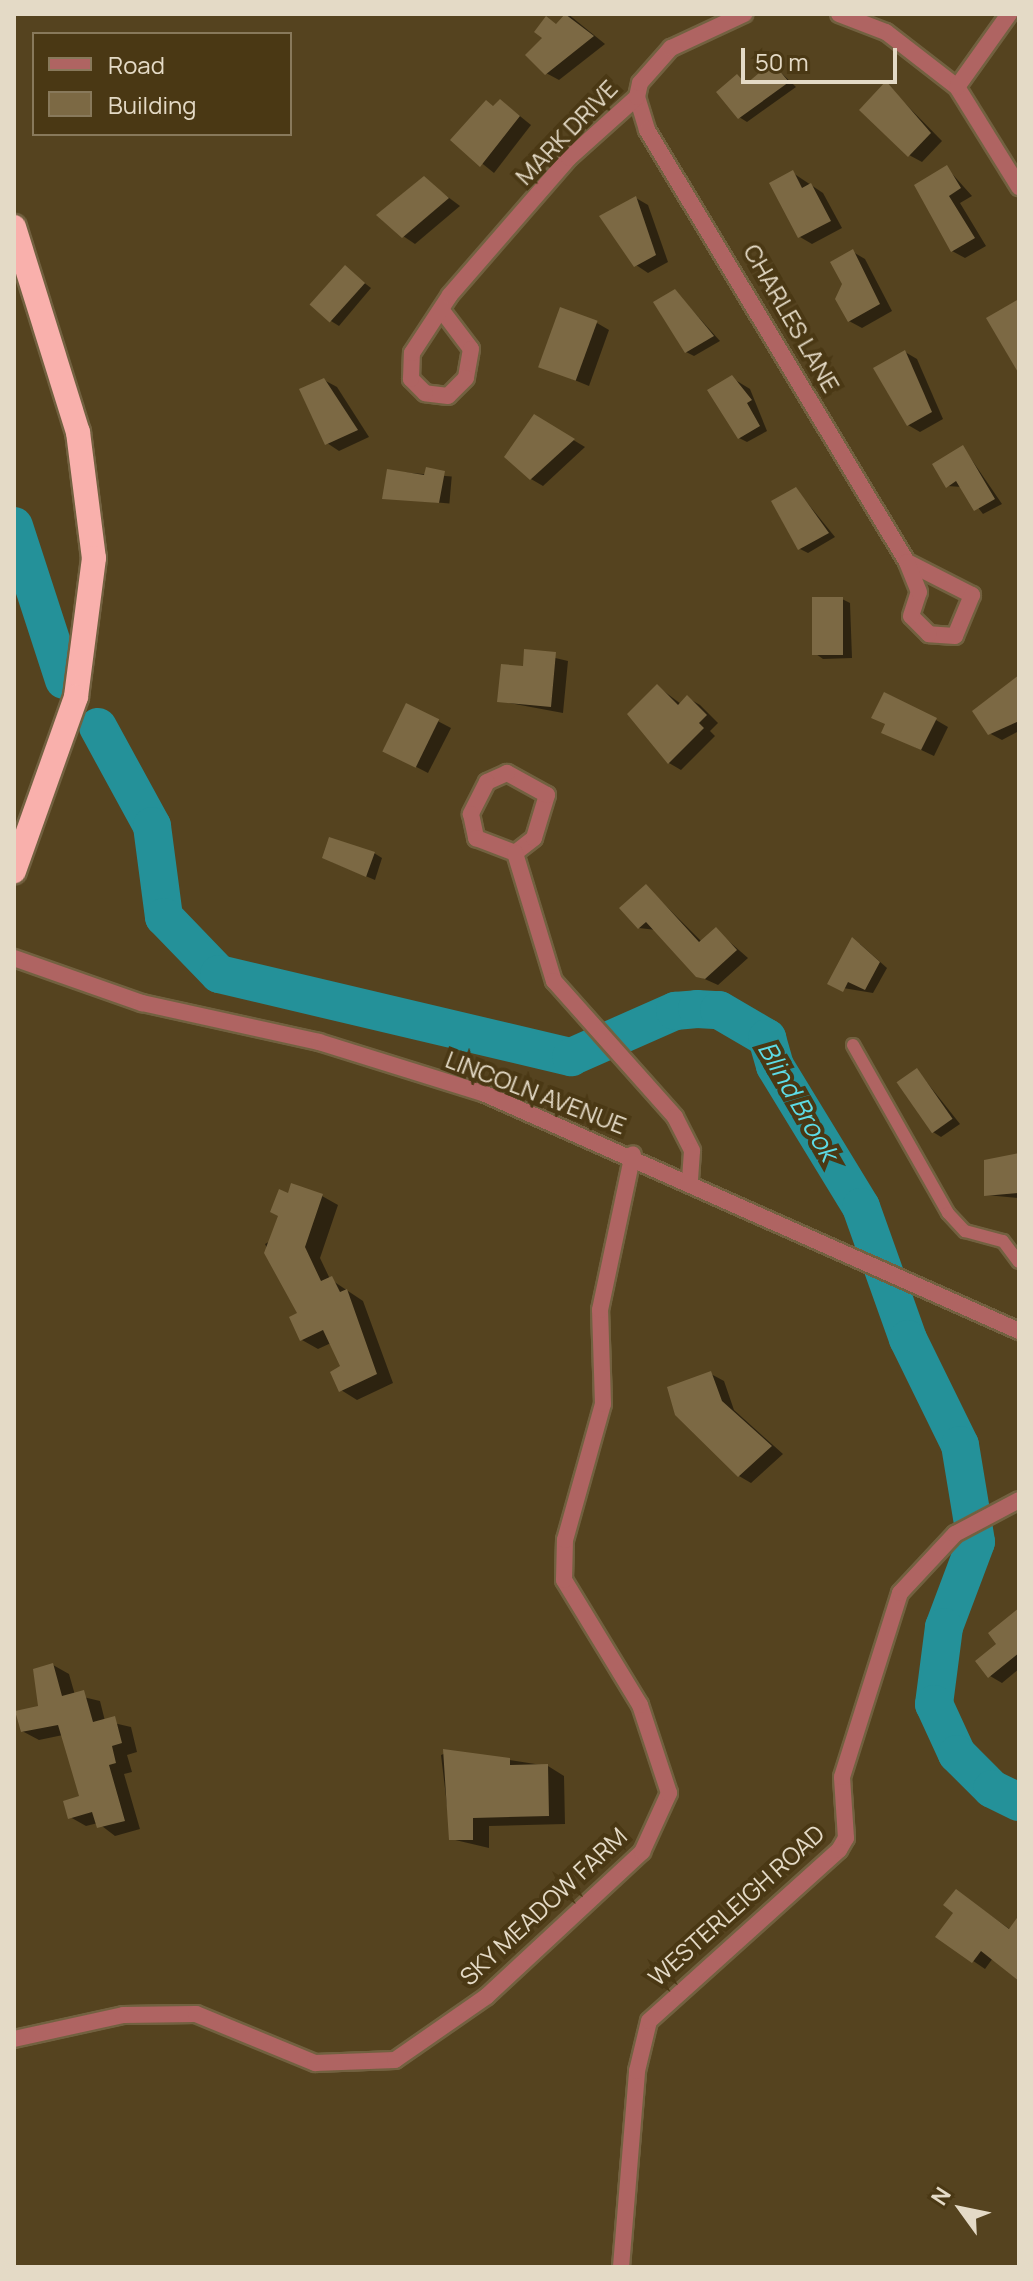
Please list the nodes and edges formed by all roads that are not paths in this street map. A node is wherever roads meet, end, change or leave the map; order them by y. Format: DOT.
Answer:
graph roads {
  1 [pos="744,14"];
  2 [pos="839,14"];
  3 [pos="1009,14"];
  4 [pos="957,87"];
  5 [pos="637,97"];
  6 [pos="1019,187"];
  7 [pos="14,227"];
  8 [pos="443,312"];
  9 [pos="907,562"];
  10 [pos="515,853"];
  11 [pos="14,871"];
  12 [pos="14,958"];
  13 [pos="853,1045"];
  14 [pos="633,1154"];
  15 [pos="690,1179"];
  16 [pos="1019,1262"];
  17 [pos="1019,1331"];
  18 [pos="1019,1500"];
  19 [pos="1002,1509"];
  20 [pos="1019,1510"];
  21 [pos="14,2039"];
  22 [pos="621,2267"];
  1 -- 5 [label="street, MARK DRIVE"];
  2 -- 4 [label="street"];
  3 -- 4 [label="street"];
  4 -- 6 [label="street"];
  5 -- 8 [label="street, MARK DRIVE"];
  5 -- 9 [label="street, CHARLES LANE"];
  7 -- 11 [label="highway"];
  8 -- 8 [label="street, MARK DRIVE"];
  9 -- 9 [label="street, CHARLES LANE"];
  10 -- 10 [label="street"];
  10 -- 15 [label="street"];
  12 -- 14 [label="street, LINCOLN AVENUE"];
  13 -- 16 [label="lane"];
  14 -- 15 [label="street, LINCOLN AVENUE"];
  14 -- 21 [label="street, SKY MEADOW FARM"];
  15 -- 17 [label="street, LINCOLN AVENUE"];
  18 -- 19 [label="street, WESTERLEIGH ROAD"];
  19 -- 20 [label="street"];
  19 -- 22 [label="street, WESTERLEIGH ROAD"];
}
